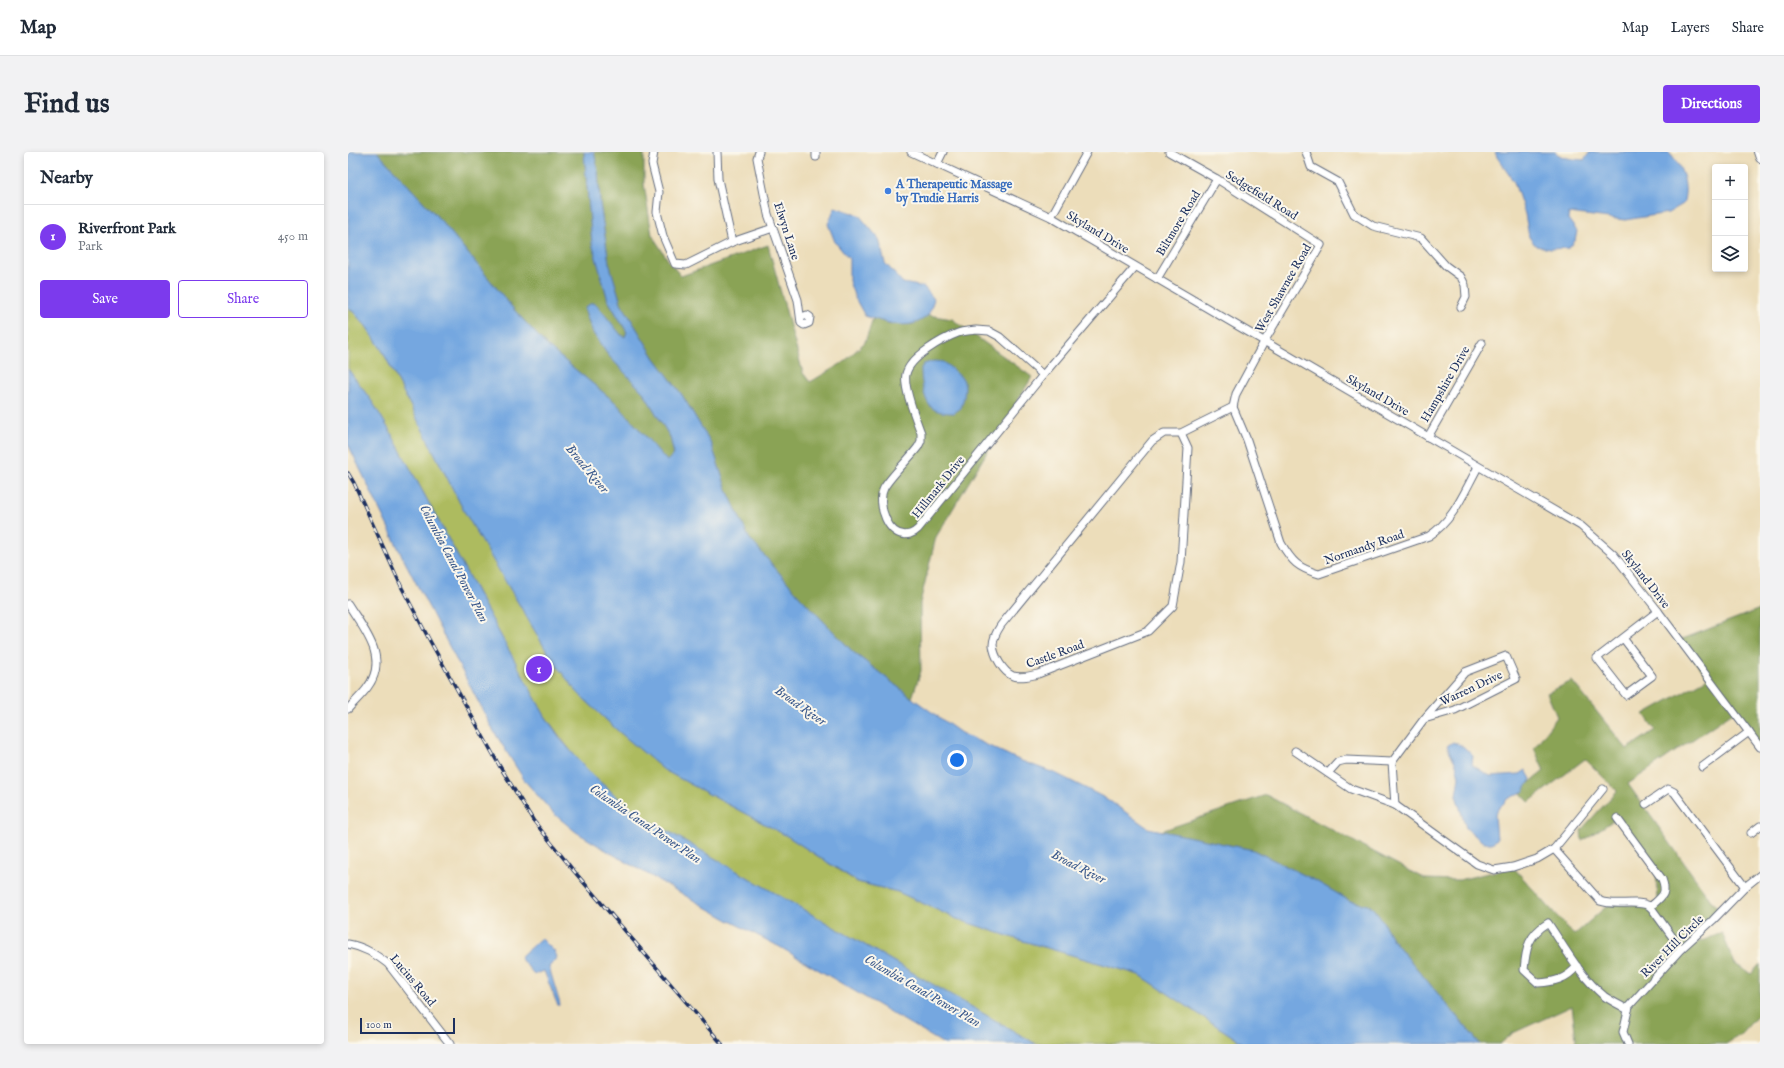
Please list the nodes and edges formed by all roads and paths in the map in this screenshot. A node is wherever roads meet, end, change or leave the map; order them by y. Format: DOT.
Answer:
graph roads {
  1 [pos="654,152"];
  2 [pos="717,152"];
  3 [pos="759,152"];
  4 [pos="911,152"];
  5 [pos="943,152"];
  6 [pos="1087,152"];
  7 [pos="1169,152"];
  8 [pos="1306,152"];
  9 [pos="1758,152"];
  10 [pos="1760,158"];
  11 [pos="937,164"];
  12 [pos="1217,179"];
  13 [pos="1051,217"];
  14 [pos="773,228"];
  15 [pos="732,242"];
  16 [pos="1321,245"];
  17 [pos="1135,267"];
  18 [pos="1157,278"];
  19 [pos="1461,307"];
  20 [pos="802,317"];
  21 [pos="1264,342"];
  22 [pos="1482,343"];
  23 [pos="1043,375"];
  24 [pos="1233,407"];
  25 [pos="1181,433"];
  26 [pos="1428,437"];
  27 [pos="1478,467"];
  28 [pos="348,604"];
  29 [pos="1658,611"];
  30 [pos="1623,638"];
  31 [pos="348,709"];
  32 [pos="1424,719"];
  33 [pos="1749,732"];
  34 [pos="1760,747"];
  35 [pos="1295,751"];
  36 [pos="1392,762"];
  37 [pos="1702,767"];
  38 [pos="1328,773"];
  39 [pos="1603,789"];
  40 [pos="1395,804"];
  41 [pos="1646,804"];
  42 [pos="1617,818"];
  43 [pos="1760,826"];
  44 [pos="1751,833"];
  45 [pos="1554,849"];
  46 [pos="1760,875"];
  47 [pos="1745,887"];
  48 [pos="1650,908"];
  49 [pos="348,944"];
  50 [pos="1681,949"];
  51 [pos="1577,966"];
  52 [pos="1628,1010"];
  53 [pos="450,1044"];
  54 [pos="1628,1044"];
  1 -- 15 [label="street"];
  2 -- 15 [label="street"];
  3 -- 14 [label="street, Elwyn Lane"];
  4 -- 11 [label="street, Skyland Drive"];
  5 -- 11 [label="street"];
  6 -- 13 [label="street"];
  7 -- 12 [label="street, Sedgefield Road"];
  8 -- 19 [label="street"];
  9 -- 10 [label="main road"];
  11 -- 13 [label="street, Skyland Drive"];
  12 -- 16 [label="street, Sedgefield Road"];
  12 -- 18 [label="street, Biltmore Road"];
  13 -- 17 [label="street, Skyland Drive"];
  14 -- 15 [label="street"];
  14 -- 20 [label="street, Elwyn Lane"];
  16 -- 21 [label="street, West Shawnee Road"];
  17 -- 18 [label="street, Skyland Drive"];
  17 -- 23 [label="street, Hillmark Drive"];
  18 -- 21 [label="street, Skyland Drive"];
  21 -- 24 [label="street"];
  21 -- 26 [label="street, Skyland Drive"];
  22 -- 26 [label="street, Hampshire Drive"];
  23 -- 23 [label="street, Hillmark Drive"];
  24 -- 25 [label="street, Castle Road"];
  24 -- 27 [label="street, Normandy Road"];
  25 -- 25 [label="street, Castle Road"];
  26 -- 27 [label="street, Skyland Drive"];
  27 -- 29 [label="street, Skyland Drive"];
  28 -- 31 [label="street"];
  29 -- 30 [label="street"];
  29 -- 33 [label="street, Skyland Drive"];
  30 -- 30 [label="street"];
  32 -- 32 [label="street, Warren Drive"];
  32 -- 36 [label="street, Warren Drive"];
  33 -- 34 [label="street, Skyland Drive"];
  33 -- 37 [label="street"];
  35 -- 38 [label="street"];
  36 -- 38 [label="street"];
  36 -- 40 [label="street"];
  38 -- 40 [label="street"];
  39 -- 45 [label="street"];
  40 -- 45 [label="street"];
  41 -- 47 [label="street"];
  42 -- 48 [label="street"];
  43 -- 44 [label="street"];
  45 -- 48 [label="street"];
  46 -- 47 [label="street, River Hill Circle"];
  47 -- 50 [label="street, River Hill Circle"];
  48 -- 50 [label="street"];
  49 -- 53 [label="street, Lucius Road"];
  50 -- 52 [label="street, River Hill Circle"];
  51 -- 51 [label="street"];
  51 -- 52 [label="street"];
  52 -- 54 [label="street, River Hill Circle"];
}
